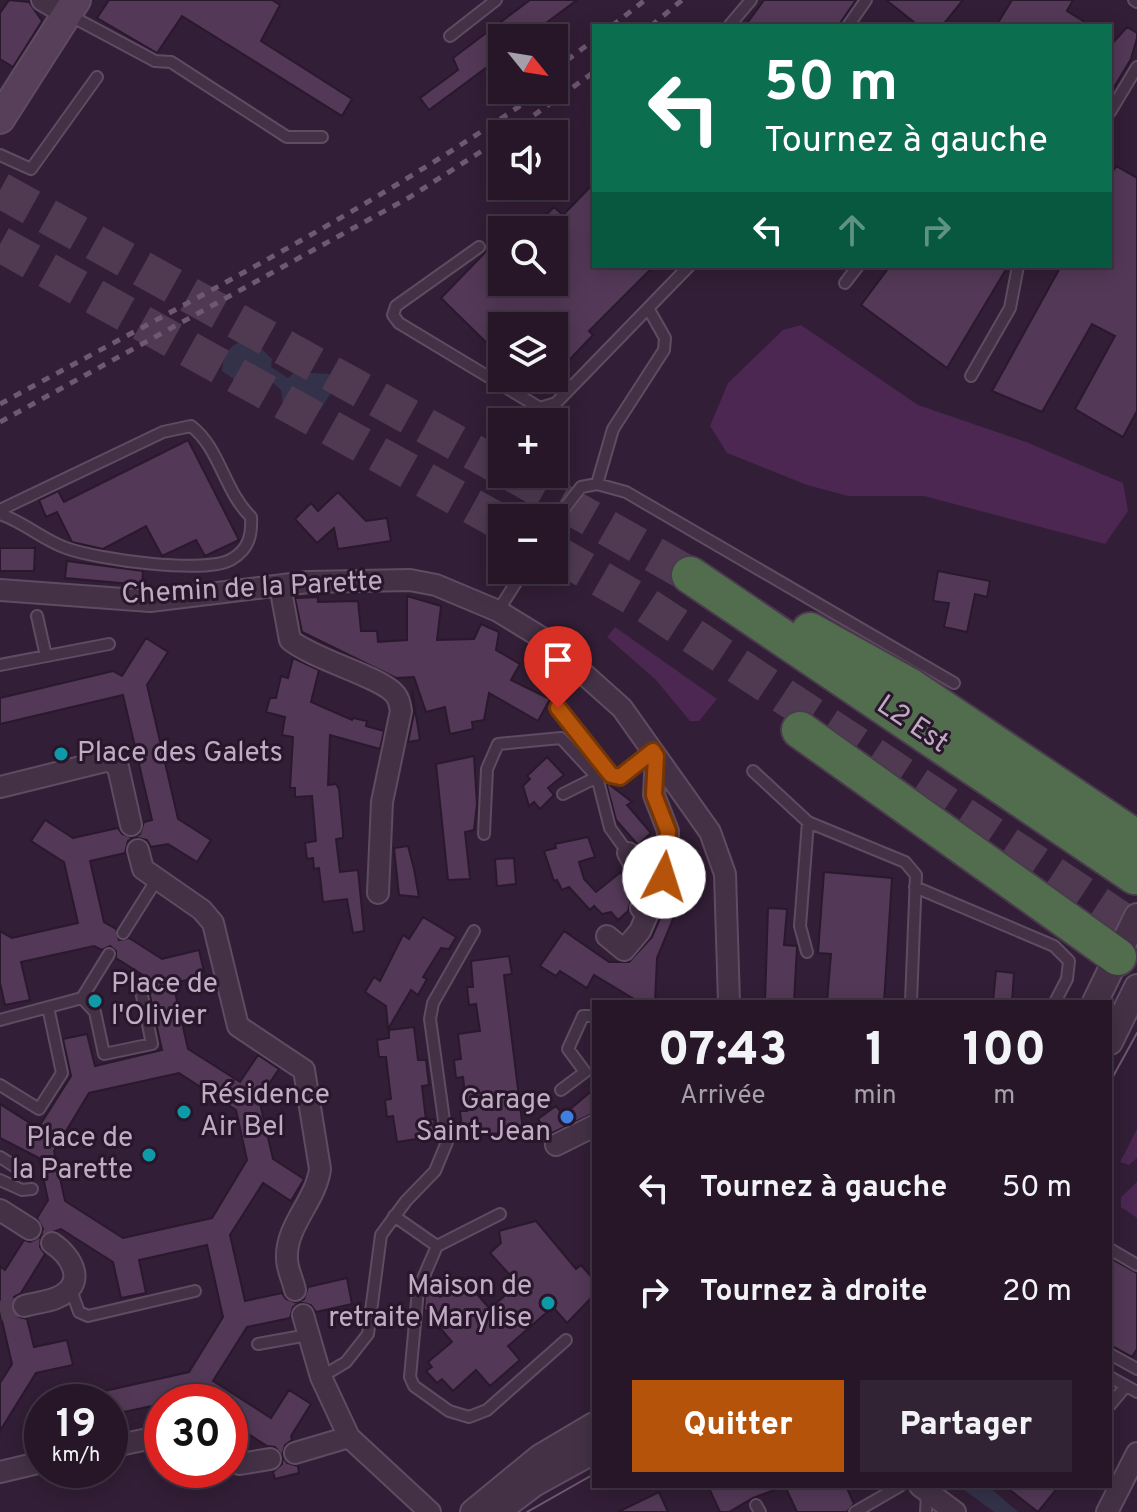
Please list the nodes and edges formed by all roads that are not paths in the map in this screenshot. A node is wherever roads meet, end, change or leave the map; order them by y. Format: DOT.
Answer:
graph roads {
  1 [pos="42,0"];
  2 [pos="496,0"];
  3 [pos="751,0"];
  4 [pos="866,0"];
  5 [pos="72,8"];
  6 [pos="731,24"];
  7 [pos="849,24"];
  8 [pos="450,36"];
  9 [pos="1137,67"];
  10 [pos="97,77"];
  11 [pos="1112,109"];
  12 [pos="0,119"];
  13 [pos="322,137"];
  14 [pos="0,155"];
  15 [pos="479,247"];
  16 [pos="687,268"];
  17 [pos="856,268"];
  18 [pos="1018,268"];
  19 [pos="845,283"];
  20 [pos="648,308"];
  21 [pos="971,376"];
  22 [pos="597,484"];
  23 [pos="568,504"];
  24 [pos="0,512"];
  25 [pos="515,584"];
  26 [pos="280,586"];
  27 [pos="0,590"];
  28 [pos="498,611"];
  29 [pos="37,616"];
  30 [pos="109,644"];
  31 [pos="46,656"];
  32 [pos="0,665"];
  33 [pos="954,683"];
  34 [pos="558,708"];
  35 [pos="800,730"];
  36 [pos="655,753"];
  37 [pos="753,771"];
  38 [pos="597,777"];
  39 [pos="0,787"];
  40 [pos="563,794"];
  41 [pos="1082,802"];
  42 [pos="1137,812"];
  43 [pos="808,822"];
  44 [pos="131,825"];
  45 [pos="484,834"];
  46 [pos="1137,839"];
  47 [pos="138,850"];
  48 [pos="628,853"];
  49 [pos="1135,876"];
  50 [pos="157,879"];
  51 [pos="915,887"];
  52 [pos="378,893"];
  53 [pos="1137,916"];
  54 [pos="474,931"];
  55 [pos="640,931"];
  56 [pos="123,933"];
  57 [pos="607,936"];
  58 [pos="807,952"];
  59 [pos="109,954"];
  60 [pos="1128,964"];
  61 [pos="140,986"];
  62 [pos="1137,987"];
  63 [pos="82,998"];
  64 [pos="729,1000"];
  65 [pos="911,1000"];
  66 [pos="1056,1000"];
  67 [pos="1097,1000"];
  68 [pos="48,1007"];
  69 [pos="592,1016"];
  70 [pos="0,1020"];
  71 [pos="1112,1038"];
  72 [pos="0,1085"];
  73 [pos="561,1090"];
  74 [pos="592,1127"];
  75 [pos="556,1145"];
  76 [pos="0,1157"];
  77 [pos="17,1168"];
  78 [pos="0,1180"];
  79 [pos="32,1189"];
  80 [pos="0,1210"];
  81 [pos="500,1214"];
  82 [pos="394,1216"];
  83 [pos="30,1229"];
  84 [pos="52,1243"];
  85 [pos="437,1246"];
  86 [pos="1112,1250"];
  87 [pos="1137,1265"];
  88 [pos="70,1287"];
  89 [pos="295,1290"];
  90 [pos="195,1291"];
  91 [pos="24,1306"];
  92 [pos="306,1325"];
  93 [pos="566,1340"];
  94 [pos="258,1344"];
  95 [pos="1112,1355"];
  96 [pos="1136,1367"];
  97 [pos="321,1377"];
  98 [pos="1112,1378"];
  99 [pos="1126,1386"];
  100 [pos="1137,1392"];
  101 [pos="1112,1403"];
  102 [pos="592,1426"];
  103 [pos="349,1437"];
  104 [pos="592,1452"];
  105 [pos="295,1453"];
  106 [pos="1137,1453"];
  107 [pos="270,1459"];
  108 [pos="248,1463"];
  109 [pos="24,1466"];
  110 [pos="0,1472"];
  111 [pos="897,1488"];
  112 [pos="925,1496"];
  113 [pos="1109,1498"];
  114 [pos="430,1512"];
  115 [pos="473,1512"];
  116 [pos="497,1512"];
  117 [pos="855,1512"];
  118 [pos="955,1512"];
  1 -- 5 [label="street"];
  2 -- 8 [label="lane"];
  3 -- 6 [label="lane"];
  4 -- 7 [label="lane"];
  5 -- 12 [label="main road"];
  5 -- 13 [label="lane"];
  9 -- 11 [label="lane"];
  10 -- 14 [label="lane"];
  15 -- 20 [label="lane"];
  16 -- 20 [label="lane"];
  17 -- 19 [label="lane"];
  18 -- 21 [label="lane"];
  20 -- 22 [label="lane"];
  22 -- 23 [label="lane"];
  22 -- 33 [label="lane"];
  24 -- 24 [label="lane"];
  25 -- 28 [label="lane"];
  26 -- 27 [label="street, Chemin de la Parette"];
  26 -- 28 [label="street, Chemin de la Parette"];
  26 -- 52 [label="street"];
  28 -- 36 [label="street, Chemin de la Parette"];
  29 -- 31 [label="lane"];
  30 -- 31 [label="lane"];
  31 -- 32 [label="lane"];
  34 -- 36 [label="lane"];
  35 -- 60 [label="highway"];
  36 -- 55 [label="street"];
  36 -- 64 [label="street, Chemin de la Parette"];
  37 -- 43 [label="lane"];
  38 -- 40 [label="lane"];
  38 -- 45 [label="lane"];
  38 -- 48 [label="lane"];
  39 -- 44 [label="street"];
  41 -- 42 [label="highway"];
  41 -- 46 [label="highway"];
  41 -- 49 [label="highway, L2 Est"];
  43 -- 51 [label="lane"];
  43 -- 58 [label="lane"];
  47 -- 50 [label="street"];
  48 -- 55 [label="street"];
  50 -- 56 [label="lane"];
  50 -- 89 [label="street"];
  51 -- 65 [label="lane"];
  51 -- 66 [label="lane"];
  53 -- 60 [label="street"];
  54 -- 82 [label="lane"];
  55 -- 57 [label="street"];
  59 -- 63 [label="lane"];
  60 -- 67 [label="street"];
  61 -- 63 [label="lane"];
  62 -- 71 [label="street"];
  63 -- 68 [label="lane"];
  68 -- 70 [label="lane"];
  68 -- 72 [label="lane"];
  69 -- 73 [label="lane"];
  74 -- 75 [label="street"];
  76 -- 77 [label="lane"];
  78 -- 79 [label="lane"];
  80 -- 83 [label="street"];
  81 -- 85 [label="lane"];
  82 -- 85 [label="lane"];
  82 -- 97 [label="lane"];
  84 -- 88 [label="street"];
  85 -- 93 [label="lane"];
  86 -- 87 [label="lane"];
  88 -- 90 [label="lane"];
  88 -- 91 [label="street"];
  92 -- 94 [label="lane"];
  92 -- 97 [label="street"];
  95 -- 96 [label="lane"];
  97 -- 103 [label="street"];
  98 -- 99 [label="lane"];
  99 -- 100 [label="lane"];
  99 -- 101 [label="lane"];
  102 -- 115 [label="street"];
  103 -- 105 [label="street"];
  103 -- 114 [label="street"];
  104 -- 116 [label="street"];
  106 -- 113 [label="street"];
  107 -- 108 [label="street"];
  109 -- 110 [label="street"];
  111 -- 117 [label="lane"];
  112 -- 118 [label="street"];
}
